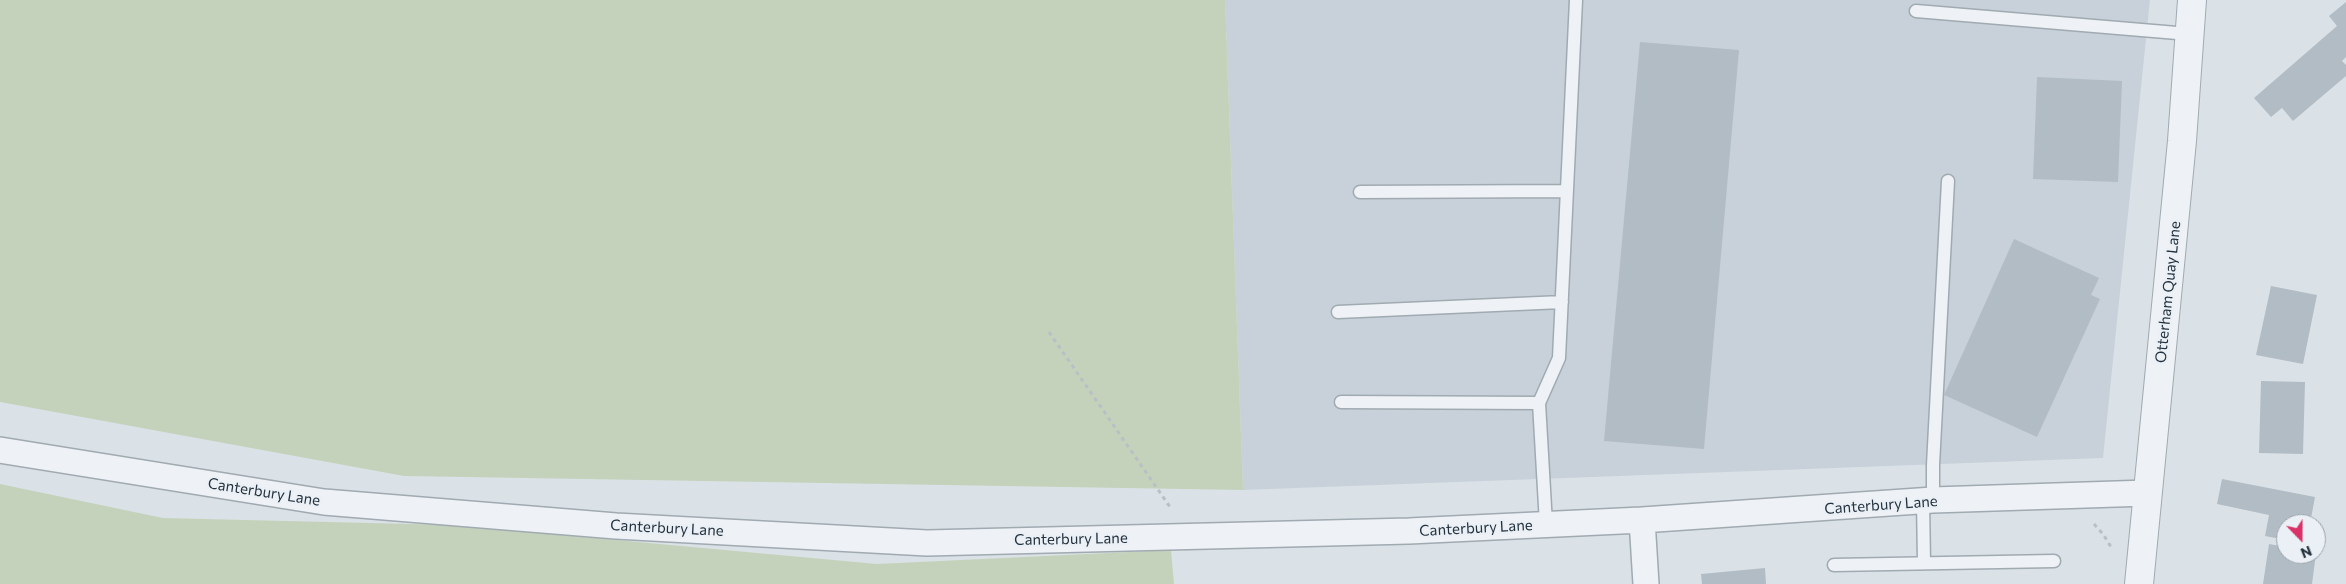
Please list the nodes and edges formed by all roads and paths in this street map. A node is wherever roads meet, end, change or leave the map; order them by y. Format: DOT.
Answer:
graph roads {
  1 [pos="1576,0"];
  2 [pos="2192,0"];
  3 [pos="1916,11"];
  4 [pos="2189,34"];
  5 [pos="1948,181"];
  6 [pos="1566,191"];
  7 [pos="1360,192"];
  8 [pos="1562,302"];
  9 [pos="1338,312"];
  10 [pos="1049,332"];
  11 [pos="1341,402"];
  12 [pos="1539,404"];
  13 [pos="0,450"];
  14 [pos="2147,493"];
  15 [pos="1928,501"];
  16 [pos="1642,520"];
  17 [pos="1546,524"];
  18 [pos="1189,537"];
  19 [pos="2054,561"];
  20 [pos="1924,563"];
  21 [pos="1834,565"];
  22 [pos="1646,584"];
  23 [pos="2139,584"];
  1 -- 6 [label="lane"];
  2 -- 4 [label="street, Otterham Quay Lane"];
  3 -- 4 [label="lane"];
  4 -- 14 [label="street, Otterham Quay Lane"];
  5 -- 15 [label="lane"];
  6 -- 7 [label="lane"];
  6 -- 8 [label="lane"];
  8 -- 9 [label="lane"];
  8 -- 12 [label="lane"];
  10 -- 18 [label="path"];
  11 -- 12 [label="lane"];
  12 -- 17 [label="lane"];
  13 -- 18 [label="street, Canterbury Lane"];
  14 -- 15 [label="street, Canterbury Lane"];
  14 -- 23 [label="street, Otterham Quay Lane"];
  15 -- 16 [label="street, Canterbury Lane"];
  15 -- 20 [label="lane"];
  16 -- 17 [label="street, Canterbury Lane"];
  16 -- 22 [label="street"];
  17 -- 18 [label="street, Canterbury Lane"];
  19 -- 20 [label="lane"];
  20 -- 21 [label="lane"];
}
